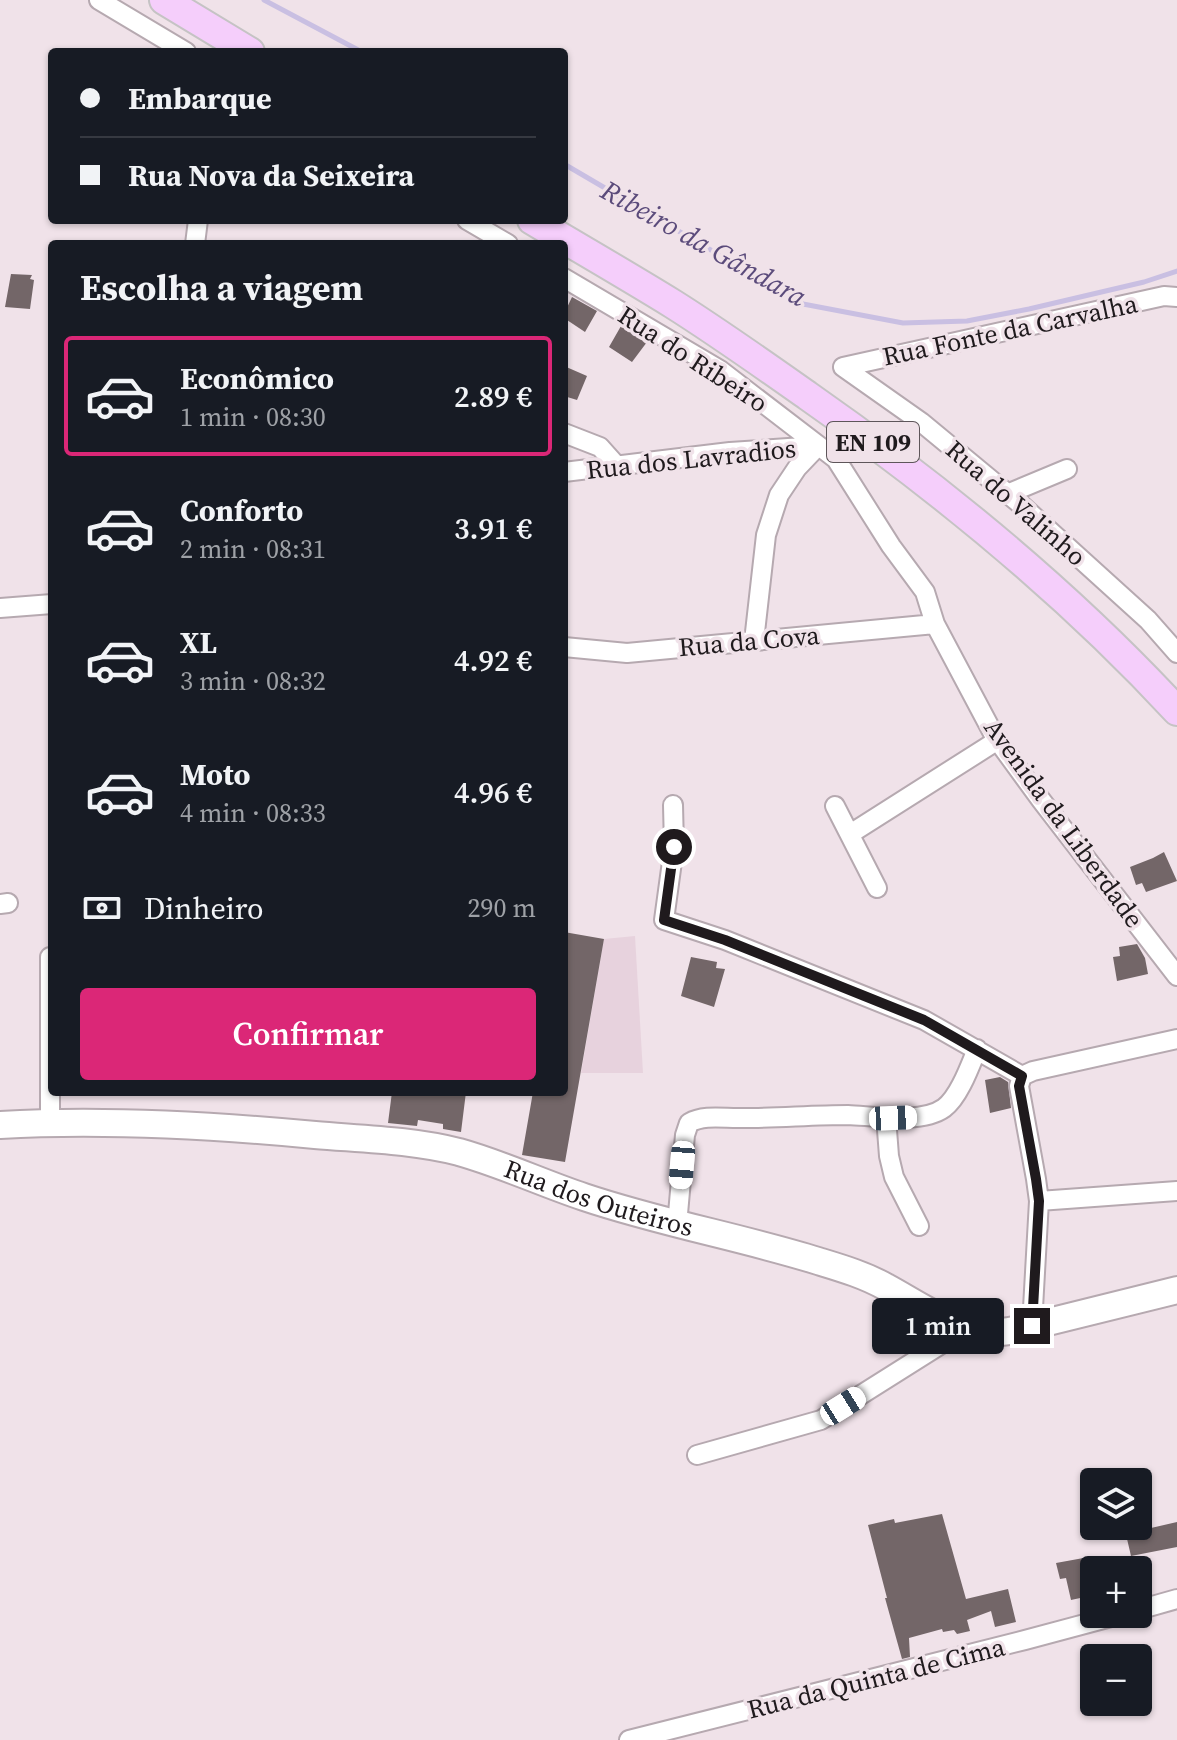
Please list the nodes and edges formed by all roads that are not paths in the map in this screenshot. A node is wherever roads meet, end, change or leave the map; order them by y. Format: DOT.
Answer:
graph roads {
  1 [pos="99,0"];
  2 [pos="164,0"];
  3 [pos="179,48"];
  4 [pos="243,48"];
  5 [pos="474,224"];
  6 [pos="539,224"];
  7 [pos="501,240"];
  8 [pos="566,240"];
  9 [pos="568,241"];
  10 [pos="568,280"];
  11 [pos="1177,297"];
  12 [pos="843,367"];
  13 [pos="568,435"];
  14 [pos="818,446"];
  15 [pos="617,466"];
  16 [pos="1067,469"];
  17 [pos="568,472"];
  18 [pos="1007,494"];
  19 [pos="48,604"];
  20 [pos="0,608"];
  21 [pos="935,624"];
  22 [pos="754,641"];
  23 [pos="568,647"];
  24 [pos="1177,653"];
  25 [pos="1177,711"];
  26 [pos="998,740"];
  27 [pos="673,805"];
  28 [pos="835,806"];
  29 [pos="850,834"];
  30 [pos="877,888"];
  31 [pos="1177,976"];
  32 [pos="1177,1039"];
  33 [pos="977,1049"];
  34 [pos="1022,1076"];
  35 [pos="50,1096"];
  36 [pos="886,1117"];
  37 [pos="50,1122"];
  38 [pos="0,1125"];
  39 [pos="1177,1191"];
  40 [pos="1039,1201"];
  41 [pos="677,1225"];
  42 [pos="919,1226"];
  43 [pos="1177,1290"];
  44 [pos="1032,1326"];
  45 [pos="967,1328"];
  46 [pos="697,1455"];
  47 [pos="1177,1599"];
  48 [pos="1152,1606"];
  49 [pos="1080,1625"];
  50 [pos="629,1740"];
  1 -- 3 [label="street"];
  2 -- 4 [label="main road"];
  5 -- 7 [label="street"];
  6 -- 8 [label="main road, EN 109"];
  9 -- 25 [label="main road, EN 109"];
  10 -- 14 [label="street, Rua do Ribeiro"];
  11 -- 12 [label="street, Rua Fonte da Carvalha"];
  12 -- 18 [label="street, Rua do Valinho"];
  13 -- 15 [label="street"];
  14 -- 15 [label="street, Rua dos Lavradios"];
  14 -- 21 [label="street, Rua do Ribeiro"];
  14 -- 22 [label="street"];
  15 -- 17 [label="street, Rua dos Lavradios"];
  16 -- 18 [label="street"];
  18 -- 24 [label="street, Rua do Valinho"];
  19 -- 20 [label="street"];
  21 -- 22 [label="street, Rua da Cova"];
  21 -- 26 [label="street, Avenida da Liberdade"];
  22 -- 23 [label="street, Rua da Cova"];
  26 -- 29 [label="street"];
  26 -- 31 [label="street, Avenida da Liberdade"];
  27 -- 33 [label="street"];
  28 -- 29 [label="street"];
  29 -- 30 [label="street"];
  32 -- 34 [label="street"];
  33 -- 34 [label="street"];
  33 -- 36 [label="street"];
  34 -- 40 [label="street"];
  35 -- 37 [label="street"];
  36 -- 41 [label="street"];
  36 -- 42 [label="street"];
  37 -- 38 [label="street, Rua dos Outeiros"];
  37 -- 41 [label="street, Rua dos Outeiros"];
  39 -- 40 [label="street"];
  40 -- 44 [label="street"];
  41 -- 45 [label="street, Rua dos Outeiros"];
  43 -- 44 [label="street, Rua dos Outeiros"];
  44 -- 45 [label="street, Rua dos Outeiros"];
  45 -- 46 [label="street"];
  47 -- 48 [label="street"];
  49 -- 50 [label="street, Rua da Quinta de Cima"];
}
